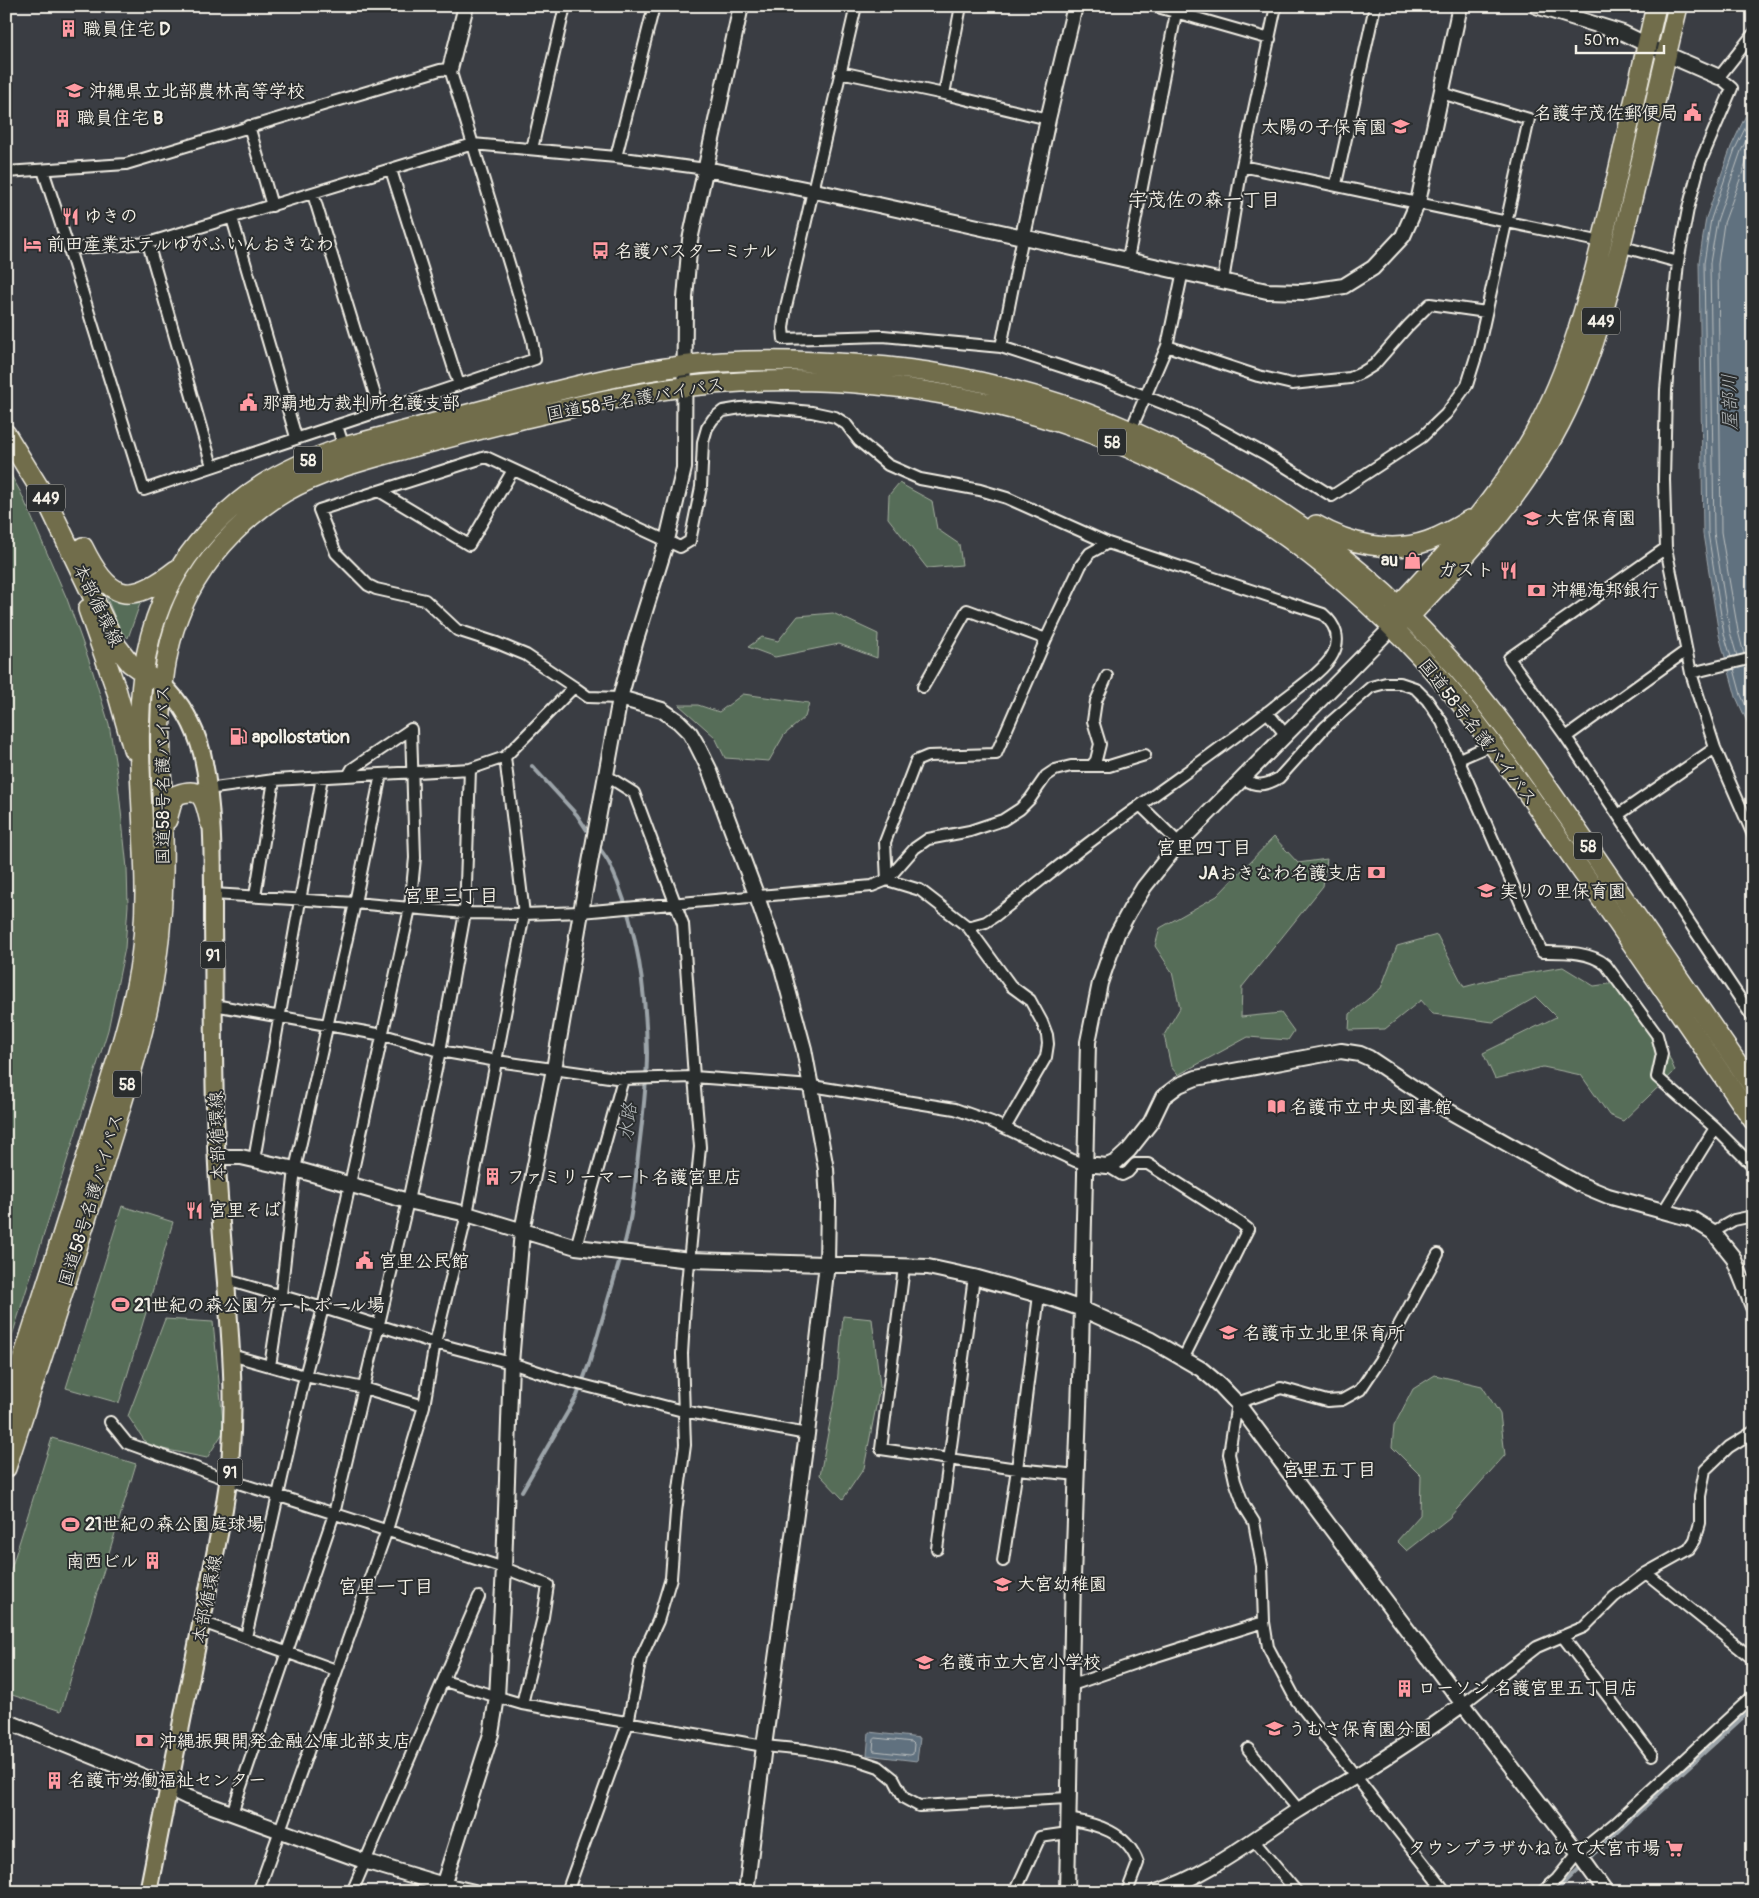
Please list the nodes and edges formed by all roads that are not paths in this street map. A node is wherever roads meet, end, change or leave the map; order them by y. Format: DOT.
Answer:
graph roads {
  1 [pos="466,6"];
  2 [pos="565,6"];
  3 [pos="654,6"];
  4 [pos="741,6"];
  5 [pos="856,6"];
  6 [pos="961,6"];
  7 [pos="1075,6"];
  8 [pos="1154,6"];
  9 [pos="1276,6"];
  10 [pos="1374,6"];
  11 [pos="1460,6"];
  12 [pos="1536,6"];
  13 [pos="1656,6"];
  14 [pos="1678,6"];
  15 [pos="1176,13"];
  16 [pos="1753,34"];
  17 [pos="1270,39"];
  18 [pos="1647,45"];
  19 [pos="1666,54"];
  20 [pos="450,69"];
  21 [pos="840,72"];
  22 [pos="1720,77"];
  23 [pos="944,94"];
  24 [pos="1441,94"];
  25 [pos="1048,119"];
  26 [pos="249,126"];
  27 [pos="473,144"];
  28 [pos="532,149"];
  29 [pos="616,157"];
  30 [pos="1242,166"];
  31 [pos="706,169"];
  32 [pos="43,170"];
  33 [pos="391,170"];
  34 [pos="6,172"];
  35 [pos="1336,184"];
  36 [pos="814,191"];
  37 [pos="313,194"];
  38 [pos="1418,202"];
  39 [pos="272,206"];
  40 [pos="232,218"];
  41 [pos="1507,221"];
  42 [pos="1023,236"];
  43 [pos="148,243"];
  44 [pos="1611,244"];
  45 [pos="69,249"];
  46 [pos="1128,259"];
  47 [pos="1678,262"];
  48 [pos="1183,271"];
  49 [pos="1223,280"];
  50 [pos="1486,312"];
  51 [pos="1167,346"];
  52 [pos="1001,347"];
  53 [pos="684,366"];
  54 [pos="459,385"];
  55 [pos="684,387"];
  56 [pos="1145,396"];
  57 [pos="380,411"];
  58 [pos="337,426"];
  59 [pos="1130,432"];
  60 [pos="6,434"];
  61 [pos="296,437"];
  62 [pos="344,447"];
  63 [pos="212,466"];
  64 [pos="513,470"];
  65 [pos="379,491"];
  66 [pos="46,499"];
  67 [pos="1481,511"];
  68 [pos="1289,518"];
  69 [pos="667,540"];
  70 [pos="1108,542"];
  71 [pos="1666,548"];
  72 [pos="78,566"];
  73 [pos="181,566"];
  74 [pos="1404,611"];
  75 [pos="1392,627"];
  76 [pos="1046,639"];
  77 [pos="1686,651"];
  78 [pos="1753,658"];
  79 [pos="1692,673"];
  80 [pos="142,674"];
  81 [pos="1107,676"];
  82 [pos="163,685"];
  83 [pos="574,687"];
  84 [pos="923,687"];
  85 [pos="620,698"];
  86 [pos="1267,712"];
  87 [pos="1285,734"];
  88 [pos="1566,737"];
  89 [pos="1493,744"];
  90 [pos="1715,748"];
  91 [pos="1145,755"];
  92 [pos="506,758"];
  93 [pos="1459,759"];
  94 [pos="1092,765"];
  95 [pos="470,769"];
  96 [pos="413,773"];
  97 [pos="381,774"];
  98 [pos="348,776"];
  99 [pos="607,776"];
  100 [pos="141,777"];
  101 [pos="322,777"];
  102 [pos="1242,778"];
  103 [pos="274,780"];
  104 [pos="207,789"];
  105 [pos="1141,806"];
  106 [pos="1618,815"];
  107 [pos="210,822"];
  108 [pos="1753,834"];
  109 [pos="164,838"];
  110 [pos="1179,843"];
  111 [pos="887,880"];
  112 [pos="213,894"];
  113 [pos="255,896"];
  114 [pos="757,896"];
  115 [pos="301,900"];
  116 [pos="355,903"];
  117 [pos="675,903"];
  118 [pos="410,908"];
  119 [pos="580,912"];
  120 [pos="465,913"];
  121 [pos="524,914"];
  122 [pos="968,927"];
  123 [pos="214,1005"];
  124 [pos="280,1017"];
  125 [pos="1753,1018"];
  126 [pos="327,1025"];
  127 [pos="383,1035"];
  128 [pos="440,1051"];
  129 [pos="497,1061"];
  130 [pos="554,1069"];
  131 [pos="694,1077"];
  132 [pos="623,1079"];
  133 [pos="812,1086"];
  134 [pos="1753,1086"];
  135 [pos="1753,1120"];
  136 [pos="1005,1128"];
  137 [pos="1716,1128"];
  138 [pos="216,1157"];
  139 [pos="254,1160"];
  140 [pos="1085,1164"];
  141 [pos="1107,1166"];
  142 [pos="1753,1166"];
  143 [pos="295,1169"];
  144 [pos="351,1184"];
  145 [pos="408,1201"];
  146 [pos="1663,1212"];
  147 [pos="467,1214"];
  148 [pos="1753,1216"];
  149 [pos="522,1231"];
  150 [pos="1713,1232"];
  151 [pos="576,1246"];
  152 [pos="1438,1254"];
  153 [pos="690,1260"];
  154 [pos="826,1264"];
  155 [pos="904,1267"];
  156 [pos="974,1277"];
  157 [pos="227,1280"];
  158 [pos="281,1295"];
  159 [pos="1039,1295"];
  160 [pos="1753,1306"];
  161 [pos="323,1308"];
  162 [pos="1082,1309"];
  163 [pos="377,1325"];
  164 [pos="435,1343"];
  165 [pos="231,1355"];
  166 [pos="1184,1359"];
  167 [pos="511,1363"];
  168 [pos="270,1366"];
  169 [pos="305,1376"];
  170 [pos="364,1388"];
  171 [pos="1237,1403"];
  172 [pos="424,1406"];
  173 [pos="6,1410"];
  174 [pos="683,1411"];
  175 [pos="110,1422"];
  176 [pos="1753,1432"];
  177 [pos="807,1434"];
  178 [pos="950,1459"];
  179 [pos="6,1468"];
  180 [pos="1017,1469"];
  181 [pos="1078,1475"];
  182 [pos="229,1480"];
  183 [pos="278,1496"];
  184 [pos="334,1514"];
  185 [pos="387,1530"];
  186 [pos="936,1549"];
  187 [pos="1003,1561"];
  188 [pos="504,1568"];
  189 [pos="1646,1573"];
  190 [pos="479,1597"];
  191 [pos="202,1622"];
  192 [pos="1264,1622"];
  193 [pos="246,1637"];
  194 [pos="1563,1637"];
  195 [pos="286,1653"];
  196 [pos="1753,1659"];
  197 [pos="336,1670"];
  198 [pos="444,1681"];
  199 [pos="1072,1685"];
  200 [pos="1753,1696"];
  201 [pos="497,1698"];
  202 [pos="522,1704"];
  203 [pos="1462,1704"];
  204 [pos="6,1721"];
  205 [pos="628,1723"];
  206 [pos="764,1746"];
  207 [pos="1248,1749"];
  208 [pos="1652,1755"];
  209 [pos="1356,1776"];
  210 [pos="169,1788"];
  211 [pos="1068,1798"];
  212 [pos="1299,1810"];
  213 [pos="232,1813"];
  214 [pos="1068,1826"];
  215 [pos="280,1831"];
  216 [pos="1253,1840"];
  217 [pos="1582,1859"];
  218 [pos="364,1861"];
  219 [pos="443,1889"];
  220 [pos="148,1892"];
  221 [pos="258,1892"];
  222 [pos="352,1892"];
  223 [pos="474,1892"];
  224 [pos="567,1892"];
  225 [pos="746,1892"];
  226 [pos="1014,1892"];
  227 [pos="1067,1892"];
  228 [pos="1127,1892"];
  229 [pos="1156,1892"];
  230 [pos="1298,1892"];
  231 [pos="1446,1892"];
  232 [pos="1542,1892"];
  233 [pos="1606,1892"];
  1 -- 20 [label="street"];
  2 -- 28 [label="street"];
  3 -- 29 [label="street"];
  4 -- 31 [label="street"];
  5 -- 21 [label="street"];
  6 -- 23 [label="street"];
  7 -- 25 [label="street"];
  8 -- 15 [label="street"];
  9 -- 17 [label="street"];
  10 -- 35 [label="street"];
  11 -- 24 [label="street"];
  12 -- 18 [label="street"];
  13 -- 18 [label="highway, 449"];
  14 -- 19 [label="highway, 449"];
  15 -- 17 [label="street"];
  15 -- 46 [label="street"];
  16 -- 22 [label="street"];
  17 -- 30 [label="street"];
  18 -- 19 [label="street"];
  18 -- 44 [label="highway, 449"];
  19 -- 22 [label="street"];
  19 -- 44 [label="highway, 449"];
  20 -- 26 [label="street"];
  20 -- 27 [label="street"];
  21 -- 23 [label="street"];
  21 -- 36 [label="street"];
  22 -- 47 [label="street"];
  23 -- 25 [label="street"];
  24 -- 38 [label="street"];
  24 -- 41 [label="street"];
  25 -- 42 [label="street"];
  26 -- 32 [label="street"];
  26 -- 39 [label="street"];
  27 -- 28 [label="street"];
  27 -- 33 [label="street"];
  27 -- 54 [label="street"];
  28 -- 29 [label="street"];
  29 -- 31 [label="street"];
  30 -- 35 [label="street"];
  30 -- 49 [label="street"];
  31 -- 36 [label="street"];
  31 -- 53 [label="street"];
  32 -- 34 [label="street"];
  32 -- 45 [label="street"];
  33 -- 37 [label="street"];
  33 -- 54 [label="street"];
  35 -- 38 [label="street"];
  36 -- 42 [label="street"];
  36 -- 52 [label="street"];
  37 -- 39 [label="street"];
  37 -- 57 [label="street"];
  38 -- 41 [label="street"];
  38 -- 49 [label="street"];
  39 -- 40 [label="street"];
  40 -- 43 [label="street"];
  40 -- 61 [label="street"];
  41 -- 44 [label="street"];
  41 -- 50 [label="street"];
  42 -- 46 [label="street"];
  42 -- 52 [label="street"];
  43 -- 45 [label="street"];
  43 -- 63 [label="street"];
  44 -- 47 [label="street"];
  44 -- 67 [label="highway, 449"];
  44 -- 74 [label="highway, 449"];
  45 -- 63 [label="street"];
  46 -- 48 [label="street"];
  47 -- 71 [label="street"];
  48 -- 49 [label="street"];
  48 -- 51 [label="street"];
  50 -- 51 [label="street"];
  50 -- 56 [label="street"];
  51 -- 56 [label="street"];
  52 -- 56 [label="street"];
  53 -- 55 [label="street"];
  53 -- 59 [label="highway, 国道58号名護バイパス / 58"];
  53 -- 62 [label="highway, 国道58号名護バイパス / 58"];
  54 -- 57 [label="street"];
  55 -- 69 [label="street"];
  55 -- 75 [label="highway, 国道58号名護バイパス / 58"];
  55 -- 82 [label="highway, 国道58号名護バイパス / 58"];
  56 -- 59 [label="street"];
  57 -- 58 [label="street"];
  58 -- 61 [label="street"];
  58 -- 62 [label="street"];
  59 -- 68 [label="highway, 国道58号名護バイパス / 58"];
  60 -- 66 [label="highway, 本部循環線 / 449"];
  61 -- 63 [label="street"];
  62 -- 73 [label="highway, 国道58号名護バイパス / 58"];
  64 -- 65 [label="street"];
  64 -- 65 [label="street"];
  64 -- 69 [label="street"];
  65 -- 83 [label="street"];
  66 -- 72 [label="highway, 本部循環線 / 449"];
  66 -- 73 [label="highway"];
  67 -- 68 [label="highway"];
  67 -- 74 [label="highway, 449"];
  68 -- 74 [label="highway, 国道58号名護バイパス / 58"];
  69 -- 70 [label="street"];
  69 -- 85 [label="street"];
  70 -- 76 [label="street"];
  70 -- 86 [label="street"];
  71 -- 77 [label="street"];
  71 -- 88 [label="street"];
  72 -- 80 [label="highway, 本部循環線 / 449"];
  72 -- 100 [label="highway"];
  73 -- 80 [label="highway, 国道58号名護バイパス / 58"];
  74 -- 75 [label="highway, 449"];
  74 -- 134 [label="highway, 国道58号名護バイパス / 58"];
  75 -- 87 [label="street"];
  75 -- 89 [label="highway, 国道58号名護バイパス / 58"];
  76 -- 84 [label="street"];
  76 -- 111 [label="street"];
  77 -- 79 [label="street"];
  77 -- 88 [label="street"];
  78 -- 79 [label="street"];
  79 -- 90 [label="street"];
  80 -- 82 [label="highway, 本部循環線 / 449"];
  80 -- 100 [label="highway, 国道58号名護バイパス / 58"];
  81 -- 94 [label="street"];
  82 -- 104 [label="main road, 本部循環線 / 91"];
  82 -- 109 [label="highway, 国道58号名護バイパス / 58"];
  83 -- 85 [label="street"];
  83 -- 92 [label="street"];
  85 -- 99 [label="street"];
  85 -- 114 [label="street"];
  86 -- 87 [label="street"];
  86 -- 105 [label="street"];
  87 -- 102 [label="street"];
  88 -- 106 [label="street"];
  89 -- 93 [label="street"];
  89 -- 135 [label="highway, 国道58号名護バイパス / 58"];
  90 -- 106 [label="street"];
  90 -- 108 [label="street"];
  91 -- 94 [label="street"];
  92 -- 95 [label="street"];
  92 -- 121 [label="street"];
  93 -- 102 [label="street"];
  93 -- 137 [label="street"];
  94 -- 111 [label="street"];
  95 -- 96 [label="street"];
  95 -- 120 [label="street"];
  96 -- 97 [label="street"];
  96 -- 98 [label="street"];
  96 -- 118 [label="street"];
  97 -- 98 [label="street"];
  97 -- 116 [label="street"];
  98 -- 101 [label="street"];
  99 -- 117 [label="street"];
  99 -- 119 [label="street"];
  100 -- 173 [label="highway, 国道58号名護バイパス / 58"];
  101 -- 103 [label="street"];
  101 -- 115 [label="street"];
  102 -- 110 [label="street"];
  103 -- 104 [label="street"];
  103 -- 113 [label="street"];
  104 -- 107 [label="main road, 本部循環線 / 91"];
  105 -- 110 [label="street"];
  105 -- 122 [label="street"];
  106 -- 125 [label="street"];
  107 -- 109 [label="highway"];
  107 -- 112 [label="main road, 本部循環線 / 91"];
  109 -- 179 [label="highway, 国道58号名護バイパス / 58"];
  110 -- 140 [label="street"];
  111 -- 114 [label="street"];
  111 -- 122 [label="street"];
  112 -- 113 [label="street"];
  112 -- 123 [label="main road, 本部循環線 / 91"];
  113 -- 115 [label="street"];
  114 -- 117 [label="street"];
  114 -- 133 [label="street"];
  115 -- 116 [label="street"];
  115 -- 124 [label="street"];
  116 -- 118 [label="street"];
  116 -- 126 [label="street"];
  117 -- 119 [label="street"];
  117 -- 131 [label="street"];
  118 -- 120 [label="street"];
  118 -- 127 [label="street"];
  119 -- 121 [label="street"];
  119 -- 130 [label="street"];
  120 -- 121 [label="street"];
  120 -- 128 [label="street"];
  121 -- 129 [label="street"];
  122 -- 136 [label="street"];
  123 -- 124 [label="street"];
  123 -- 138 [label="main road, 本部循環線 / 91"];
  124 -- 126 [label="street"];
  124 -- 139 [label="street"];
  126 -- 127 [label="street"];
  126 -- 143 [label="street"];
  127 -- 128 [label="street"];
  127 -- 144 [label="street"];
  128 -- 129 [label="street"];
  128 -- 145 [label="street"];
  129 -- 130 [label="street"];
  129 -- 147 [label="street"];
  130 -- 132 [label="street"];
  130 -- 149 [label="street"];
  131 -- 132 [label="street"];
  131 -- 133 [label="street"];
  131 -- 153 [label="street"];
  132 -- 151 [label="street"];
  133 -- 136 [label="street"];
  133 -- 154 [label="street"];
  136 -- 140 [label="street"];
  137 -- 142 [label="street"];
  137 -- 146 [label="street"];
  138 -- 139 [label="street"];
  138 -- 157 [label="main road, 本部循環線 / 91"];
  139 -- 143 [label="street"];
  140 -- 141 [label="street"];
  140 -- 162 [label="street"];
  141 -- 146 [label="street"];
  141 -- 166 [label="street"];
  143 -- 144 [label="street"];
  143 -- 158 [label="street"];
  144 -- 145 [label="street"];
  144 -- 161 [label="street"];
  145 -- 147 [label="street"];
  145 -- 163 [label="street"];
  146 -- 150 [label="street"];
  147 -- 149 [label="street"];
  147 -- 164 [label="street"];
  148 -- 150 [label="street"];
  149 -- 151 [label="street"];
  149 -- 167 [label="street"];
  150 -- 160 [label="street"];
  151 -- 153 [label="street"];
  152 -- 171 [label="street"];
  153 -- 154 [label="street"];
  153 -- 174 [label="street"];
  154 -- 155 [label="street"];
  154 -- 177 [label="street"];
  155 -- 156 [label="street"];
  155 -- 178 [label="street"];
  156 -- 159 [label="street"];
  156 -- 178 [label="street"];
  157 -- 158 [label="street"];
  157 -- 165 [label="main road, 本部循環線 / 91"];
  158 -- 161 [label="street"];
  158 -- 168 [label="street"];
  159 -- 162 [label="street"];
  159 -- 180 [label="street"];
  161 -- 163 [label="street"];
  161 -- 169 [label="street"];
  162 -- 166 [label="street"];
  162 -- 181 [label="street"];
  163 -- 164 [label="street"];
  163 -- 170 [label="street"];
  164 -- 167 [label="street"];
  164 -- 172 [label="street"];
  165 -- 168 [label="street"];
  165 -- 182 [label="main road, 本部循環線 / 91"];
  166 -- 171 [label="street"];
  167 -- 174 [label="street"];
  167 -- 188 [label="street"];
  168 -- 169 [label="street"];
  169 -- 170 [label="street"];
  169 -- 183 [label="street"];
  170 -- 172 [label="street"];
  170 -- 184 [label="street"];
  171 -- 192 [label="street"];
  171 -- 203 [label="street"];
  172 -- 185 [label="street"];
  174 -- 177 [label="street"];
  174 -- 205 [label="street"];
  175 -- 182 [label="street"];
  176 -- 189 [label="street"];
  177 -- 206 [label="street"];
  178 -- 180 [label="street"];
  178 -- 186 [label="street"];
  180 -- 181 [label="street"];
  180 -- 187 [label="street"];
  181 -- 199 [label="street"];
  182 -- 183 [label="street"];
  182 -- 191 [label="main road, 本部循環線 / 91"];
  183 -- 184 [label="street"];
  183 -- 193 [label="street"];
  184 -- 185 [label="street"];
  184 -- 195 [label="street"];
  185 -- 188 [label="street"];
  185 -- 197 [label="street"];
  188 -- 201 [label="street"];
  188 -- 202 [label="street"];
  189 -- 194 [label="street"];
  189 -- 196 [label="street"];
  190 -- 198 [label="street"];
  191 -- 193 [label="street"];
  191 -- 210 [label="main road, 本部循環線 / 91"];
  192 -- 199 [label="street"];
  192 -- 209 [label="street"];
  193 -- 195 [label="street"];
  194 -- 203 [label="street"];
  194 -- 208 [label="street"];
  195 -- 197 [label="street"];
  195 -- 213 [label="street"];
  197 -- 215 [label="street"];
  198 -- 201 [label="street"];
  198 -- 218 [label="street"];
  199 -- 211 [label="street"];
  200 -- 217 [label="street"];
  201 -- 202 [label="street"];
  201 -- 219 [label="street"];
  202 -- 205 [label="street"];
  203 -- 209 [label="street"];
  203 -- 217 [label="street"];
  204 -- 210 [label="street"];
  205 -- 206 [label="street"];
  205 -- 224 [label="street"];
  206 -- 211 [label="street"];
  206 -- 225 [label="street"];
  207 -- 212 [label="street"];
  209 -- 212 [label="street"];
  209 -- 231 [label="street"];
  210 -- 213 [label="street"];
  210 -- 220 [label="main road, 本部循環線 / 91"];
  211 -- 214 [label="street"];
  212 -- 216 [label="street"];
  213 -- 215 [label="street"];
  214 -- 226 [label="street"];
  214 -- 227 [label="street"];
  214 -- 228 [label="street"];
  215 -- 218 [label="street"];
  215 -- 221 [label="street"];
  216 -- 229 [label="street"];
  216 -- 230 [label="street"];
  217 -- 232 [label="street"];
  217 -- 233 [label="street"];
  218 -- 219 [label="street"];
  218 -- 222 [label="street"];
  219 -- 223 [label="street"];
}
